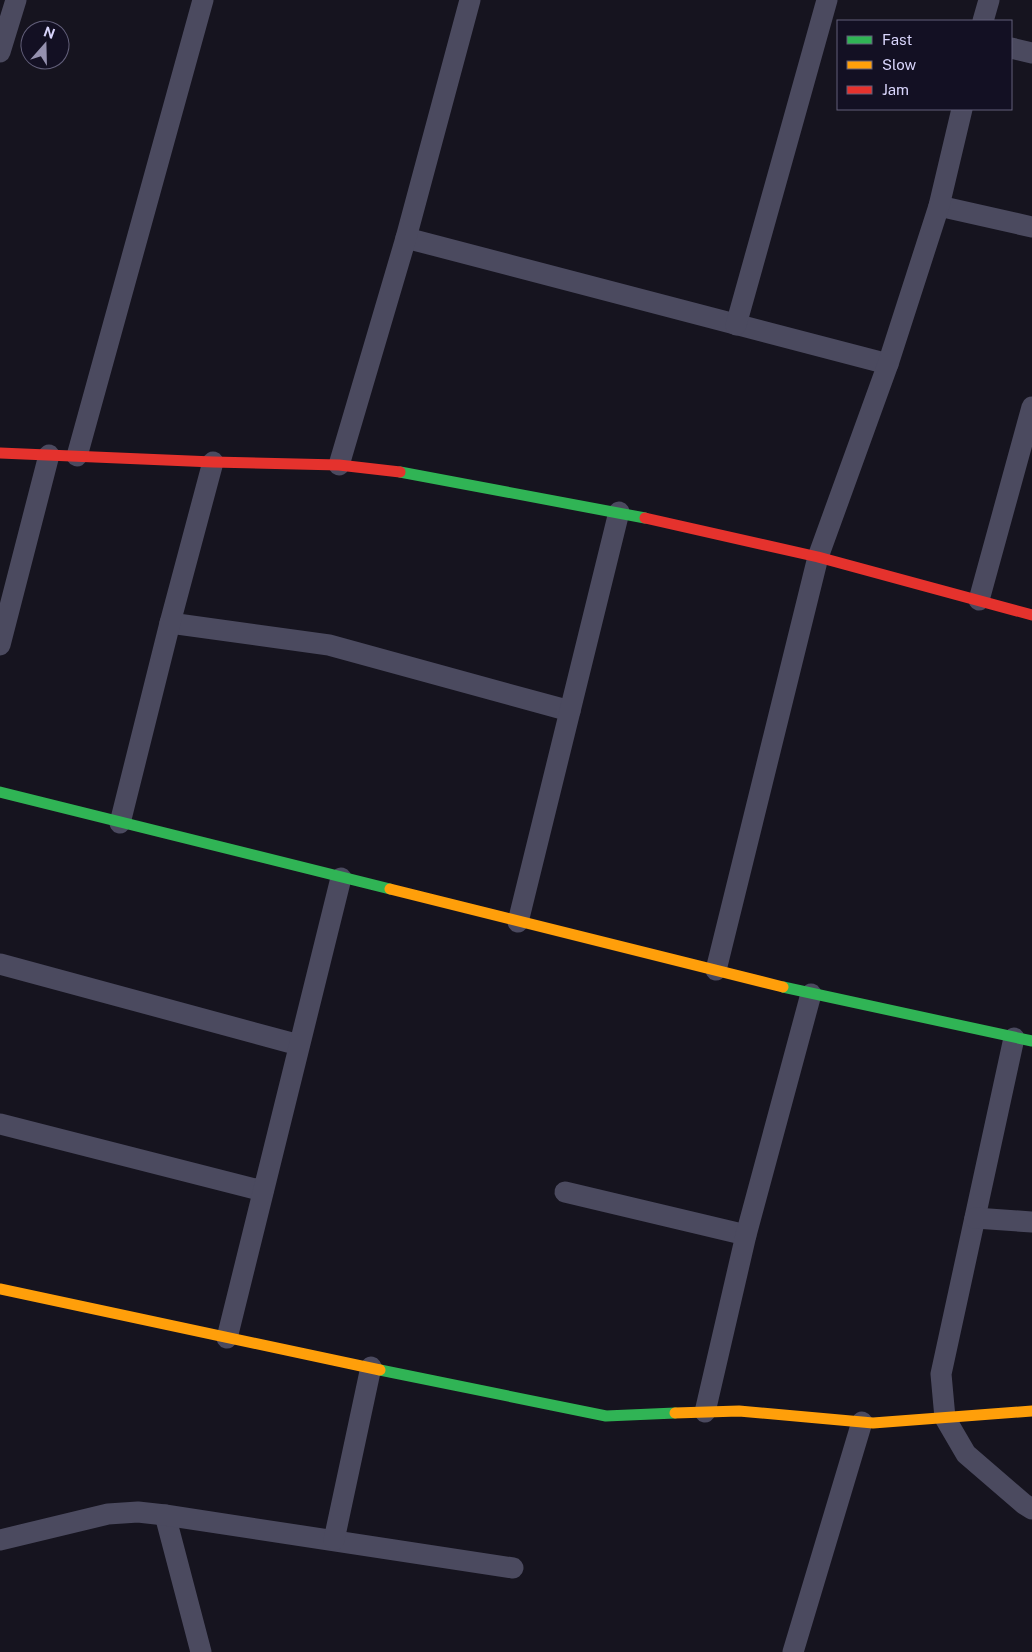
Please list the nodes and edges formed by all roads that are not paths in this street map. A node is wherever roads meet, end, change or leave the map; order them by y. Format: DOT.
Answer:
graph roads {
  1 [pos="16,0"];
  2 [pos="204,0"];
  3 [pos="470,0"];
  4 [pos="826,0"];
  5 [pos="989,0"];
  6 [pos="984,20"];
  7 [pos="1012,48"];
  8 [pos="0,52"];
  9 [pos="1032,53"];
  10 [pos="962,110"];
  11 [pos="939,206"];
  12 [pos="1032,227"];
  13 [pos="406,238"];
  14 [pos="736,325"];
  15 [pos="888,364"];
  16 [pos="1032,407"];
  17 [pos="0,452"];
  18 [pos="48,455"];
  19 [pos="76,456"];
  20 [pos="213,462"];
  21 [pos="339,465"];
  22 [pos="619,512"];
  23 [pos="818,557"];
  24 [pos="979,600"];
  25 [pos="1032,615"];
  26 [pos="170,623"];
  27 [pos="0,645"];
  28 [pos="570,711"];
  29 [pos="0,792"];
  30 [pos="120,823"];
  31 [pos="341,878"];
  32 [pos="518,922"];
  33 [pos="0,964"];
  34 [pos="716,970"];
  35 [pos="811,994"];
  36 [pos="1023,1040"];
  37 [pos="299,1045"];
  38 [pos="0,1124"];
  39 [pos="263,1191"];
  40 [pos="565,1192"];
  41 [pos="975,1218"];
  42 [pos="1032,1222"];
  43 [pos="746,1235"];
  44 [pos="0,1289"];
  45 [pos="227,1338"];
  46 [pos="371,1367"];
  47 [pos="1032,1411"];
  48 [pos="705,1412"];
  49 [pos="945,1418"];
  50 [pos="862,1422"];
  51 [pos="1032,1509"];
  52 [pos="166,1515"];
  53 [pos="0,1540"];
  54 [pos="334,1540"];
  55 [pos="513,1568"];
  56 [pos="201,1652"];
  57 [pos="793,1652"];
  1 -- 8 [label="street"];
  2 -- 19 [label="street"];
  3 -- 13 [label="street"];
  4 -- 14 [label="street"];
  5 -- 6 [label="street"];
  7 -- 9 [label="street"];
  10 -- 11 [label="street"];
  11 -- 12 [label="street"];
  11 -- 15 [label="street"];
  13 -- 14 [label="street"];
  13 -- 21 [label="street"];
  14 -- 15 [label="street"];
  15 -- 23 [label="street"];
  16 -- 24 [label="street"];
  17 -- 18 [label="street"];
  18 -- 19 [label="street"];
  18 -- 27 [label="street"];
  19 -- 20 [label="street"];
  20 -- 21 [label="street"];
  20 -- 26 [label="street"];
  21 -- 22 [label="street"];
  22 -- 23 [label="street"];
  22 -- 28 [label="street"];
  23 -- 24 [label="street"];
  23 -- 34 [label="street"];
  24 -- 25 [label="street"];
  26 -- 28 [label="street"];
  26 -- 30 [label="street"];
  28 -- 32 [label="street"];
  29 -- 30 [label="street"];
  30 -- 31 [label="street"];
  31 -- 32 [label="street"];
  31 -- 37 [label="street"];
  32 -- 34 [label="street"];
  33 -- 37 [label="street"];
  34 -- 35 [label="street"];
  35 -- 36 [label="street"];
  35 -- 43 [label="street"];
  36 -- 41 [label="street"];
  37 -- 39 [label="street"];
  38 -- 39 [label="street"];
  39 -- 45 [label="street"];
  40 -- 43 [label="street"];
  41 -- 42 [label="street"];
  41 -- 49 [label="street"];
  43 -- 48 [label="street"];
  44 -- 45 [label="street"];
  45 -- 46 [label="street"];
  46 -- 48 [label="street"];
  46 -- 54 [label="street"];
  47 -- 49 [label="street"];
  48 -- 50 [label="street"];
  49 -- 50 [label="street"];
  49 -- 51 [label="street"];
  50 -- 57 [label="street"];
  52 -- 53 [label="street"];
  52 -- 54 [label="street"];
  52 -- 56 [label="street"];
  54 -- 55 [label="street"];
}
